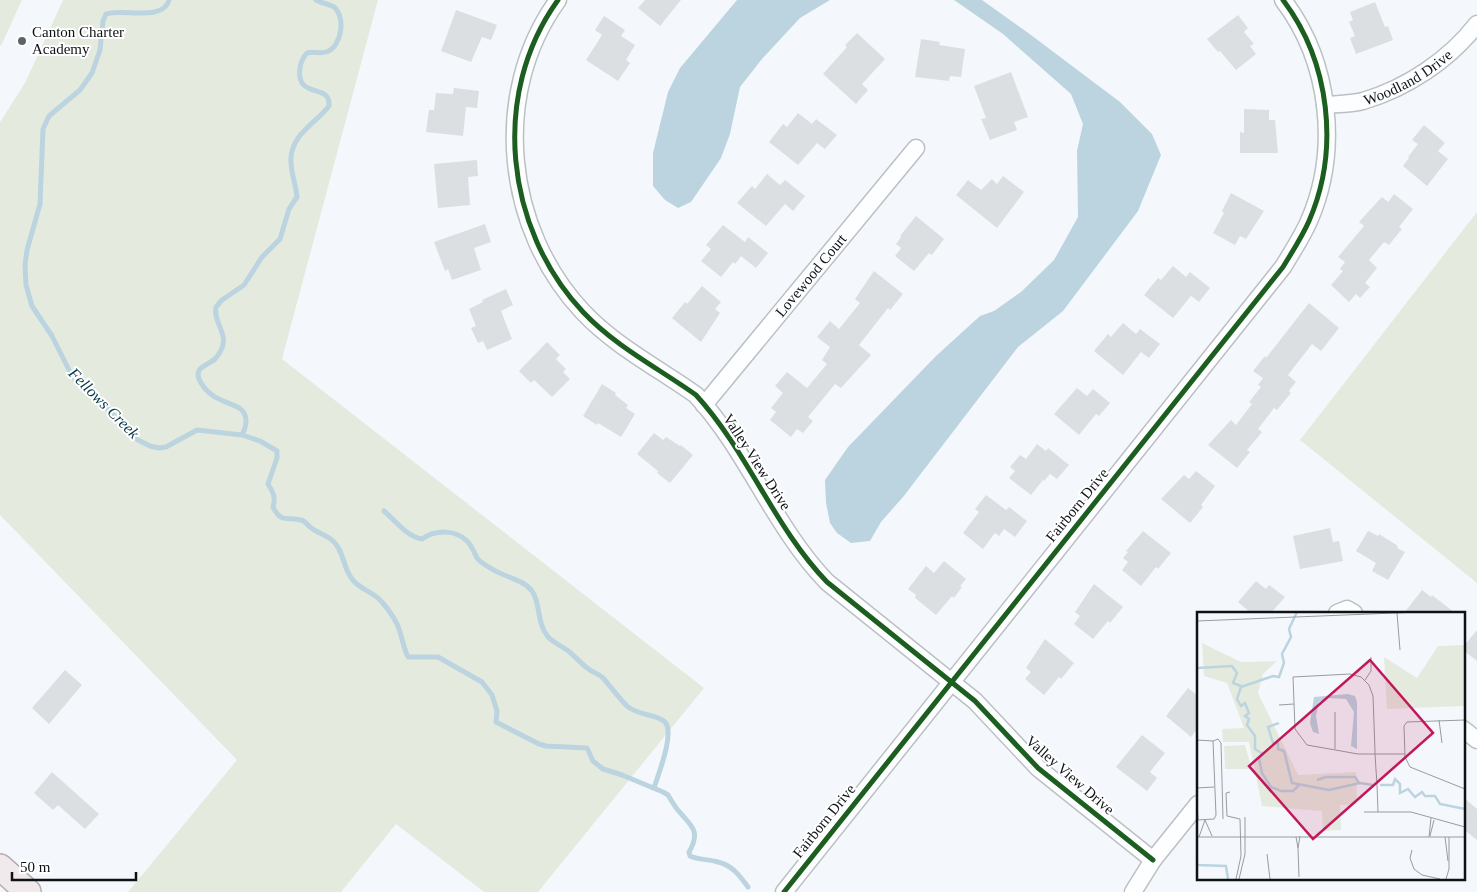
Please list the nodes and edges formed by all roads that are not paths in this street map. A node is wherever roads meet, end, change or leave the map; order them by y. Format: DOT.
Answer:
graph roads {
  1 [pos="558,0"];
  2 [pos="1283,0"];
  3 [pos="1477,24"];
  4 [pos="1325,105"];
  5 [pos="916,148"];
  6 [pos="704,405"];
  7 [pos="952,682"];
  8 [pos="1464,730"];
  9 [pos="1477,740"];
  10 [pos="1197,805"];
  11 [pos="1153,860"];
  12 [pos="0,867"];
  13 [pos="28,892"];
  14 [pos="784,892"];
  15 [pos="1133,892"];
  1 -- 6 [label="street, Valley View Drive"];
  2 -- 4 [label="street, Fairborn Drive"];
  3 -- 4 [label="street, Woodland Drive"];
  4 -- 7 [label="street, Fairborn Drive"];
  5 -- 6 [label="street, Lovewood Court"];
  6 -- 7 [label="street, Valley View Drive"];
  7 -- 11 [label="street, Valley View Drive"];
  7 -- 14 [label="street, Fairborn Drive"];
  8 -- 9 [label="street"];
  10 -- 11 [label="street"];
  11 -- 15 [label="street"];
  12 -- 13 [label="main road"];
}
